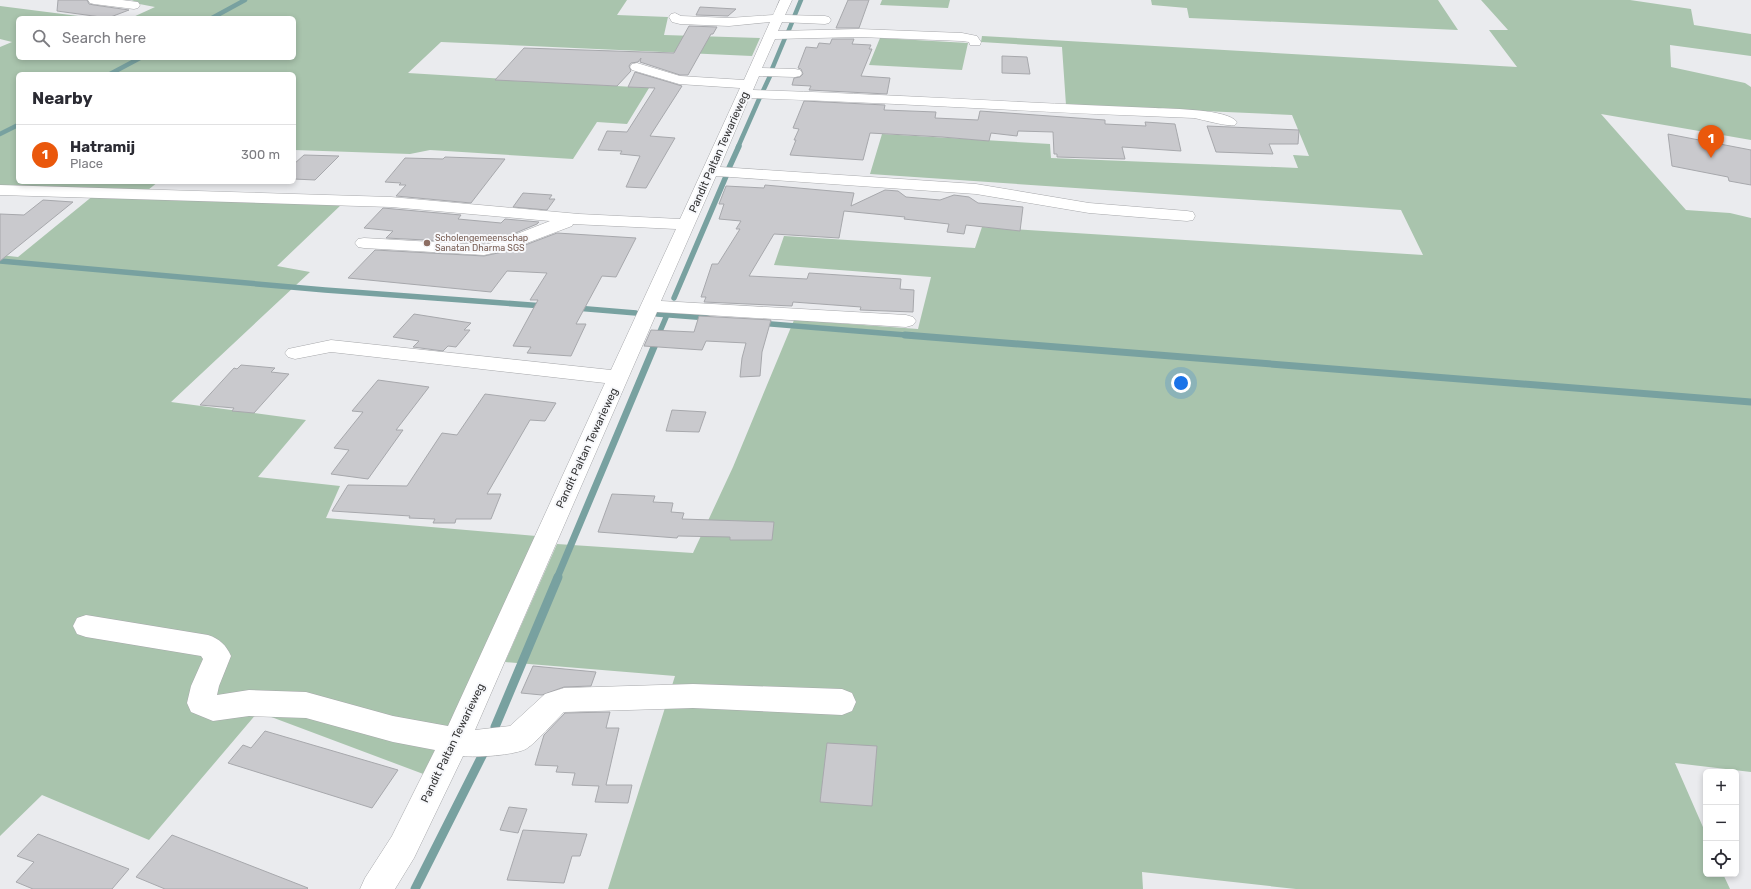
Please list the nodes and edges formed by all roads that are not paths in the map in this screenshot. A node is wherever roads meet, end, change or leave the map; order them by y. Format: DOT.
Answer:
graph roads {
  1 [pos="94,0"];
  2 [pos="134,6"];
  3 [pos="675,17"];
  4 [pos="778,18"];
  5 [pos="825,20"];
  6 [pos="975,42"];
  7 [pos="637,67"];
  8 [pos="795,73"];
  9 [pos="749,83"];
  10 [pos="1230,122"];
  11 [pos="709,171"];
  12 [pos="0,190"];
  13 [pos="1187,216"];
  14 [pos="579,219"];
  15 [pos="687,224"];
  16 [pos="364,242"];
  17 [pos="650,306"];
  18 [pos="906,320"];
  19 [pos="295,353"];
  20 [pos="619,378"];
  21 [pos="86,626"];
  22 [pos="842,702"];
  23 [pos="454,742"];
  24 [pos="376,889"];
  1 -- 2 [label="street"];
  3 -- 4 [label="street"];
  4 -- 5 [label="street"];
  4 -- 6 [label="street"];
  4 -- 9 [label="street, Pandit Paltan Tewarieweg"];
  7 -- 9 [label="street"];
  8 -- 9 [label="street"];
  9 -- 10 [label="street"];
  9 -- 11 [label="street, Pandit Paltan Tewarieweg"];
  11 -- 13 [label="street"];
  11 -- 15 [label="street, Pandit Paltan Tewarieweg"];
  12 -- 14 [label="street"];
  14 -- 15 [label="street"];
  14 -- 16 [label="street"];
  15 -- 17 [label="street, Pandit Paltan Tewarieweg"];
  17 -- 18 [label="street"];
  17 -- 20 [label="street, Pandit Paltan Tewarieweg"];
  19 -- 20 [label="street"];
  20 -- 23 [label="street, Pandit Paltan Tewarieweg"];
  21 -- 23 [label="street"];
  22 -- 23 [label="street"];
  23 -- 24 [label="street, Pandit Paltan Tewarieweg"];
}
